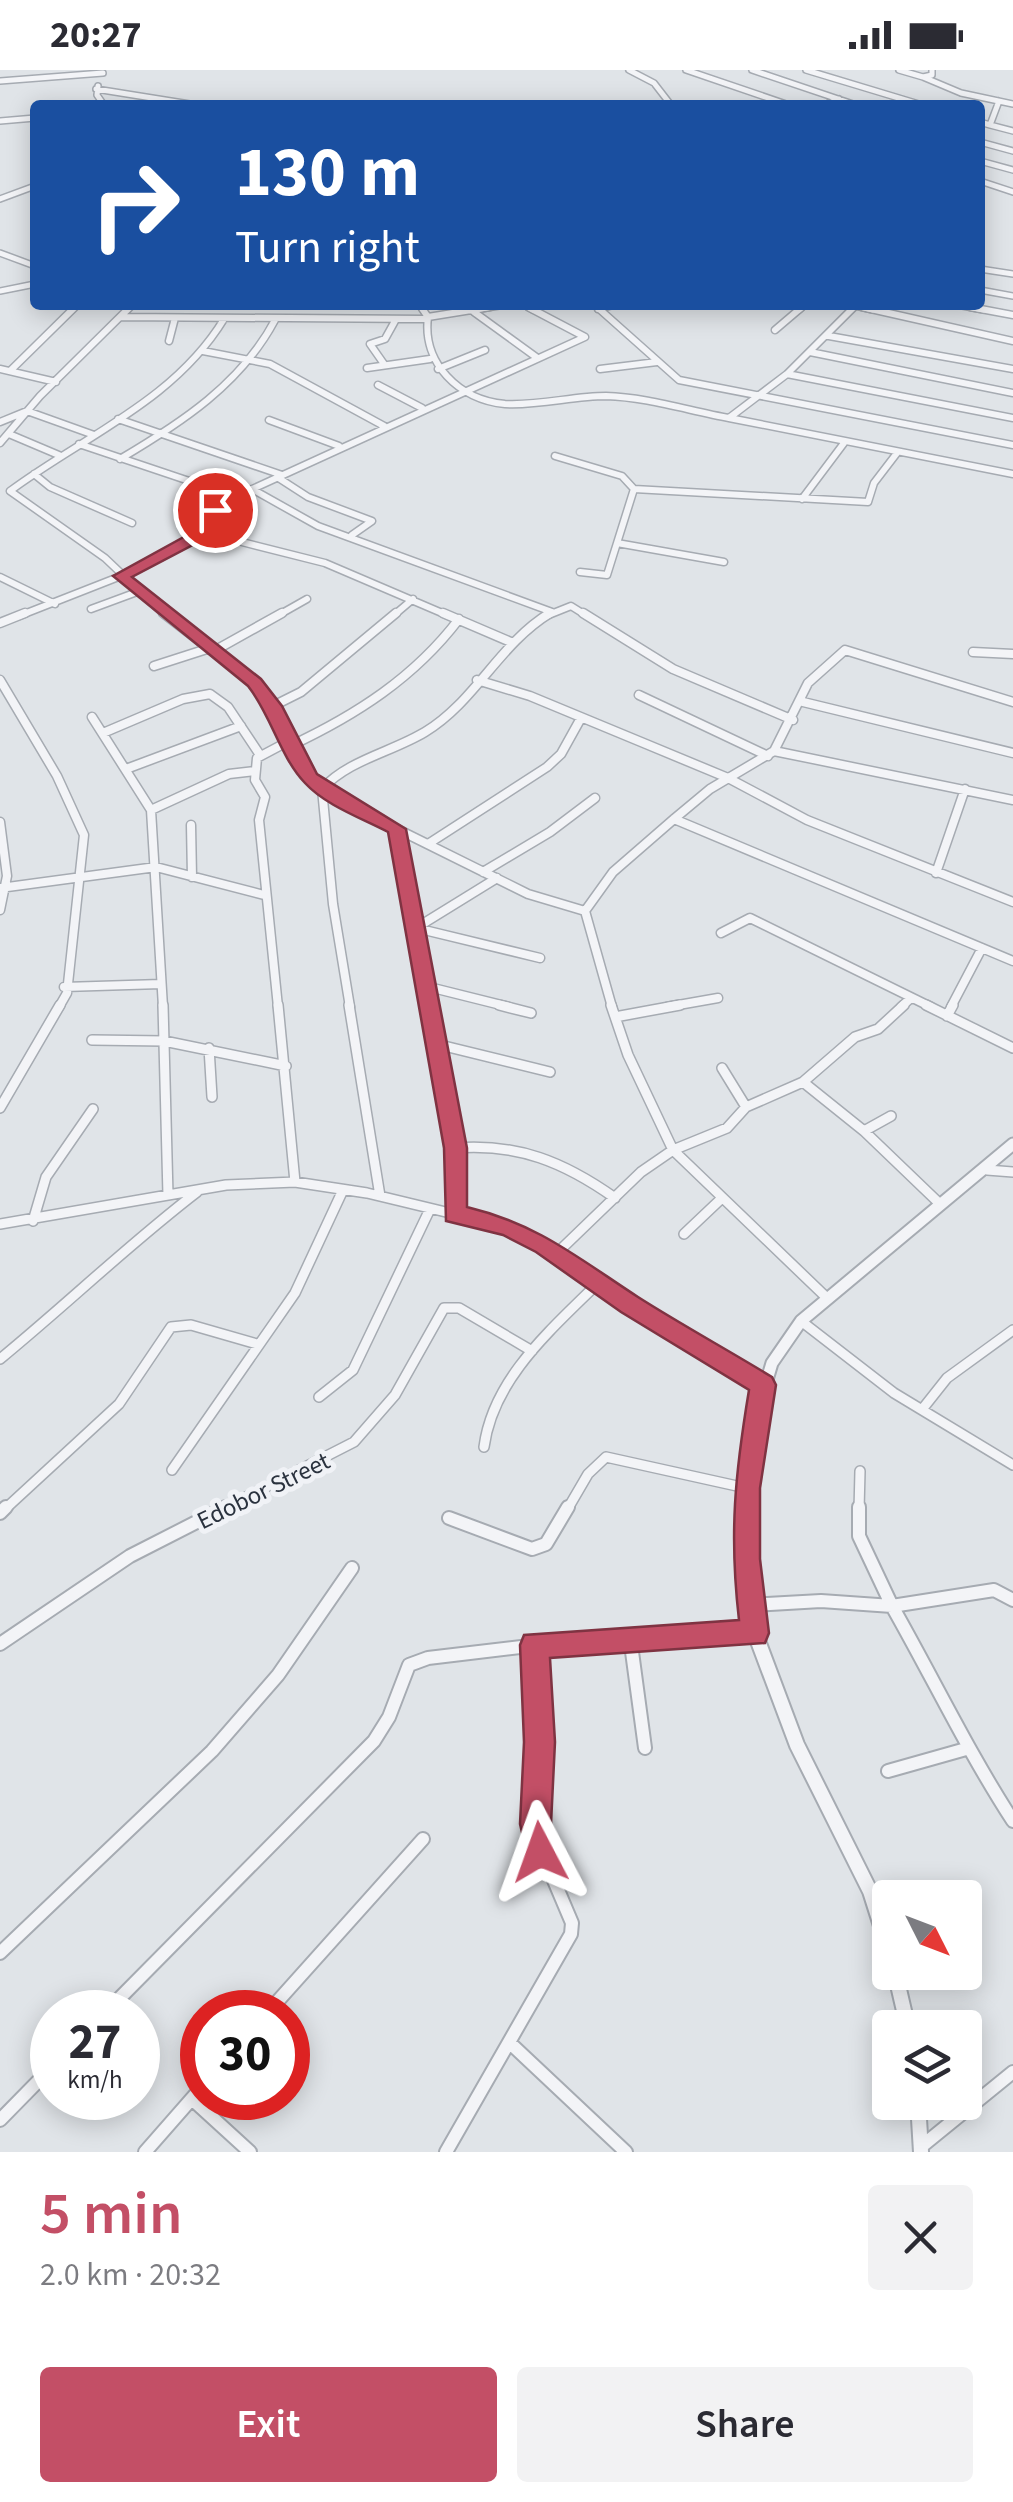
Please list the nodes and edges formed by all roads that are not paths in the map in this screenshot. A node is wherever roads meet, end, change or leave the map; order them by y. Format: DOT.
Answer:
graph roads {
  1 [pos="630,70"];
  2 [pos="686,70"];
  3 [pos="752,70"];
  4 [pos="780,70"];
  5 [pos="806,70"];
  6 [pos="899,70"];
  7 [pos="932,70"];
  8 [pos="104,72"];
  9 [pos="770,77"];
  10 [pos="923,77"];
  11 [pos="0,81"];
  12 [pos="96,89"];
  13 [pos="102,100"];
  14 [pos="165,100"];
  15 [pos="667,100"];
  16 [pos="774,100"];
  17 [pos="839,100"];
  18 [pos="905,100"];
  19 [pos="1000,102"];
  20 [pos="1013,104"];
  21 [pos="30,119"];
  22 [pos="0,122"];
  23 [pos="985,123"];
  24 [pos="990,124"];
  25 [pos="1013,131"];
  26 [pos="985,143"];
  27 [pos="1011,149"];
  28 [pos="985,162"];
  29 [pos="1013,170"];
  30 [pos="985,183"];
  31 [pos="30,188"];
  32 [pos="23,190"];
  33 [pos="1013,192"];
  34 [pos="30,194"];
  35 [pos="0,196"];
  36 [pos="0,256"];
  37 [pos="30,264"];
  38 [pos="985,270"];
  39 [pos="1013,274"];
  40 [pos="30,285"];
  41 [pos="0,291"];
  42 [pos="985,291"];
  43 [pos="1013,296"];
  44 [pos="72,310"];
  45 [pos="127,310"];
  46 [pos="422,310"];
  47 [pos="483,310"];
  48 [pos="534,310"];
  49 [pos="599,310"];
  50 [pos="799,310"];
  51 [pos="850,310"];
  52 [pos="871,310"];
  53 [pos="984,310"];
  54 [pos="474,312"];
  55 [pos="1013,315"];
  56 [pos="120,317"];
  57 [pos="176,318"];
  58 [pos="428,318"];
  59 [pos="224,319"];
  60 [pos="275,320"];
  61 [pos="395,321"];
  62 [pos="775,330"];
  63 [pos="829,336"];
  64 [pos="169,341"];
  65 [pos="1013,341"];
  66 [pos="485,350"];
  67 [pos="204,351"];
  68 [pos="810,352"];
  69 [pos="536,357"];
  70 [pos="430,360"];
  71 [pos="248,361"];
  72 [pos="657,362"];
  73 [pos="384,364"];
  74 [pos="367,368"];
  75 [pos="0,369"];
  76 [pos="438,369"];
  77 [pos="1013,369"];
  78 [pos="600,370"];
  79 [pos="10,371"];
  80 [pos="787,374"];
  81 [pos="56,382"];
  82 [pos="378,385"];
  83 [pos="463,390"];
  84 [pos="1013,394"];
  85 [pos="760,395"];
  86 [pos="422,408"];
  87 [pos="27,411"];
  88 [pos="729,418"];
  89 [pos="1013,418"];
  90 [pos="118,419"];
  91 [pos="269,420"];
  92 [pos="0,422"];
  93 [pos="384,426"];
  94 [pos="9,434"];
  95 [pos="94,435"];
  96 [pos="158,437"];
  97 [pos="844,442"];
  98 [pos="0,443"];
  99 [pos="79,444"];
  100 [pos="1013,445"];
  101 [pos="339,446"];
  102 [pos="897,453"];
  103 [pos="61,456"];
  104 [pos="556,456"];
  105 [pos="120,459"];
  106 [pos="34,474"];
  107 [pos="1013,474"];
  108 [pos="280,476"];
  109 [pos="252,489"];
  110 [pos="634,489"];
  111 [pos="802,499"];
  112 [pos="224,502"];
  113 [pos="132,523"];
  114 [pos="219,524"];
  115 [pos="352,535"];
  116 [pos="618,543"];
  117 [pos="724,562"];
  118 [pos="580,572"];
  119 [pos="121,576"];
  120 [pos="608,576"];
  121 [pos="0,577"];
  122 [pos="620,577"];
  123 [pos="137,592"];
  124 [pos="307,599"];
  125 [pos="413,599"];
  126 [pos="55,604"];
  127 [pos="91,609"];
  128 [pos="552,612"];
  129 [pos="459,619"];
  130 [pos="0,623"];
  131 [pos="513,643"];
  132 [pos="212,650"];
  133 [pos="974,652"];
  134 [pos="1013,654"];
  135 [pos="154,666"];
  136 [pos="0,680"];
  137 [pos="477,680"];
  138 [pos="638,694"];
  139 [pos="799,702"];
  140 [pos="1013,702"];
  141 [pos="273,706"];
  142 [pos="92,717"];
  143 [pos="582,718"];
  144 [pos="793,720"];
  145 [pos="241,726"];
  146 [pos="103,733"];
  147 [pos="290,744"];
  148 [pos="1013,753"];
  149 [pos="771,754"];
  150 [pos="260,756"];
  151 [pos="126,769"];
  152 [pos="255,771"];
  153 [pos="728,778"];
  154 [pos="322,789"];
  155 [pos="966,789"];
  156 [pos="594,798"];
  157 [pos="1013,800"];
  158 [pos="151,810"];
  159 [pos="674,819"];
  160 [pos="0,822"];
  161 [pos="191,825"];
  162 [pos="397,829"];
  163 [pos="3,842"];
  164 [pos="428,844"];
  165 [pos="156,867"];
  166 [pos="483,872"];
  167 [pos="936,873"];
  168 [pos="80,877"];
  169 [pos="192,877"];
  170 [pos="497,878"];
  171 [pos="3,888"];
  172 [pos="264,895"];
  173 [pos="1013,902"];
  174 [pos="0,910"];
  175 [pos="585,910"];
  176 [pos="416,928"];
  177 [pos="720,932"];
  178 [pos="982,948"];
  179 [pos="540,958"];
  180 [pos="1013,961"];
  181 [pos="161,984"];
  182 [pos="425,986"];
  183 [pos="64,987"];
  184 [pos="718,998"];
  185 [pos="911,998"];
  186 [pos="531,1013"];
  187 [pos="947,1016"];
  188 [pos="615,1017"];
  189 [pos="92,1040"];
  190 [pos="164,1041"];
  191 [pos="436,1044"];
  192 [pos="209,1048"];
  193 [pos="1013,1048"];
  194 [pos="286,1066"];
  195 [pos="722,1068"];
  196 [pos="550,1072"];
  197 [pos="803,1082"];
  198 [pos="212,1097"];
  199 [pos="746,1107"];
  200 [pos="0,1108"];
  201 [pos="93,1110"];
  202 [pos="892,1116"];
  203 [pos="864,1131"];
  204 [pos="1013,1144"];
  205 [pos="456,1148"];
  206 [pos="673,1150"];
  207 [pos="987,1170"];
  208 [pos="1013,1172"];
  209 [pos="295,1182"];
  210 [pos="199,1190"];
  211 [pos="342,1190"];
  212 [pos="168,1195"];
  213 [pos="380,1196"];
  214 [pos="615,1198"];
  215 [pos="722,1198"];
  216 [pos="938,1203"];
  217 [pos="430,1209"];
  218 [pos="454,1214"];
  219 [pos="32,1221"];
  220 [pos="0,1226"];
  221 [pos="684,1234"];
  222 [pos="556,1254"];
  223 [pos="599,1282"];
  224 [pos="827,1298"];
  225 [pos="802,1321"];
  226 [pos="1013,1330"];
  227 [pos="257,1344"];
  228 [pos="532,1351"];
  229 [pos="0,1359"];
  230 [pos="763,1385"];
  231 [pos="319,1397"];
  232 [pos="924,1407"];
  233 [pos="484,1448"];
  234 [pos="1013,1466"];
  235 [pos="172,1470"];
  236 [pos="860,1472"];
  237 [pos="746,1488"];
  238 [pos="0,1513"];
  239 [pos="450,1518"];
  240 [pos="352,1568"];
  241 [pos="1013,1600"];
  242 [pos="751,1604"];
  243 [pos="892,1606"];
  244 [pos="754,1633"];
  245 [pos="630,1637"];
  246 [pos="0,1644"];
  247 [pos="534,1645"];
  248 [pos="645,1748"];
  249 [pos="966,1749"];
  250 [pos="888,1771"];
  251 [pos="1013,1822"];
  252 [pos="423,1839"];
  253 [pos="872,1899"];
  254 [pos="0,1953"];
  255 [pos="128,1990"];
  256 [pos="288,1990"];
  257 [pos="510,2043"];
  258 [pos="1013,2072"];
  259 [pos="30,2090"];
  260 [pos="180,2113"];
  261 [pos="0,2120"];
  262 [pos="215,2120"];
  263 [pos="919,2120"];
  264 [pos="921,2149"];
  265 [pos="146,2152"];
  266 [pos="250,2152"];
  267 [pos="446,2152"];
  268 [pos="626,2152"];
  1 -- 15 [label="street"];
  2 -- 16 [label="street"];
  3 -- 9 [label="street"];
  4 -- 9 [label="street"];
  5 -- 18 [label="street"];
  6 -- 10 [label="street"];
  7 -- 10 [label="street"];
  8 -- 11 [label="street"];
  8 -- 12 [label="street"];
  9 -- 17 [label="street"];
  10 -- 19 [label="street"];
  12 -- 13 [label="street"];
  12 -- 14 [label="street"];
  19 -- 20 [label="street"];
  19 -- 24 [label="street"];
  21 -- 22 [label="street"];
  23 -- 24 [label="street"];
  24 -- 25 [label="street"];
  26 -- 27 [label="street"];
  28 -- 29 [label="street"];
  30 -- 33 [label="street"];
  31 -- 32 [label="street"];
  32 -- 34 [label="street"];
  32 -- 35 [label="street"];
  36 -- 37 [label="street"];
  38 -- 39 [label="street"];
  40 -- 41 [label="street"];
  42 -- 43 [label="street"];
  44 -- 79 [label="street"];
  45 -- 56 [label="street"];
  46 -- 58 [label="street"];
  47 -- 54 [label="street"];
  48 -- 69 [label="street"];
  49 -- 72 [label="street"];
  50 -- 62 [label="street"];
  51 -- 63 [label="street"];
  52 -- 65 [label="street"];
  53 -- 55 [label="street"];
  54 -- 58 [label="street"];
  54 -- 69 [label="street"];
  56 -- 57 [label="street"];
  56 -- 81 [label="street"];
  57 -- 59 [label="street"];
  57 -- 64 [label="street"];
  58 -- 61 [label="street"];
  58 -- 70 [label="street"];
  59 -- 60 [label="street"];
  59 -- 67 [label="street"];
  60 -- 61 [label="street"];
  60 -- 71 [label="street"];
  61 -- 73 [label="street"];
  63 -- 68 [label="street"];
  63 -- 77 [label="street"];
  66 -- 76 [label="street"];
  67 -- 71 [label="street"];
  67 -- 90 [label="street"];
  68 -- 80 [label="street"];
  68 -- 84 [label="street"];
  69 -- 83 [label="street"];
  70 -- 73 [label="street"];
  70 -- 76 [label="street"];
  71 -- 93 [label="street"];
  71 -- 96 [label="street"];
  72 -- 78 [label="street"];
  72 -- 85 [label="street"];
  73 -- 74 [label="street"];
  75 -- 79 [label="street"];
  76 -- 83 [label="street"];
  79 -- 81 [label="street"];
  80 -- 85 [label="street"];
  80 -- 89 [label="street"];
  81 -- 87 [label="street"];
  82 -- 86 [label="street"];
  83 -- 86 [label="street"];
  83 -- 88 [label="street"];
  85 -- 88 [label="street"];
  85 -- 100 [label="street"];
  86 -- 93 [label="street"];
  87 -- 92 [label="street"];
  87 -- 94 [label="street"];
  87 -- 95 [label="street"];
  88 -- 97 [label="street"];
  90 -- 95 [label="street"];
  90 -- 96 [label="street"];
  91 -- 101 [label="street"];
  93 -- 101 [label="street"];
  94 -- 98 [label="street"];
  94 -- 103 [label="street"];
  95 -- 99 [label="street"];
  96 -- 105 [label="street"];
  96 -- 108 [label="street"];
  97 -- 102 [label="street"];
  97 -- 111 [label="street"];
  99 -- 103 [label="street"];
  99 -- 105 [label="street"];
  101 -- 108 [label="street"];
  102 -- 107 [label="street"];
  102 -- 111 [label="street"];
  103 -- 106 [label="street"];
  104 -- 110 [label="street"];
  105 -- 112 [label="street"];
  106 -- 113 [label="street"];
  106 -- 119 [label="street"];
  108 -- 109 [label="street"];
  108 -- 115 [label="street"];
  109 -- 112 [label="street"];
  109 -- 115 [label="street"];
  110 -- 111 [label="street"];
  110 -- 116 [label="street"];
  112 -- 114 [label="street"];
  114 -- 119 [label="street"];
  114 -- 125 [label="street"];
  115 -- 128 [label="street"];
  116 -- 117 [label="street"];
  116 -- 120 [label="street"];
  118 -- 120 [label="street"];
  119 -- 123 [label="street"];
  119 -- 126 [label="street"];
  120 -- 122 [label="street"];
  121 -- 126 [label="street"];
  123 -- 127 [label="street"];
  123 -- 132 [label="street"];
  124 -- 132 [label="street"];
  125 -- 129 [label="street"];
  125 -- 141 [label="street"];
  126 -- 130 [label="street"];
  128 -- 131 [label="street"];
  128 -- 144 [label="street"];
  129 -- 131 [label="street"];
  129 -- 147 [label="street"];
  131 -- 137 [label="street"];
  132 -- 135 [label="street"];
  132 -- 141 [label="street"];
  133 -- 134 [label="street"];
  136 -- 168 [label="street"];
  137 -- 143 [label="street"];
  137 -- 154 [label="street"];
  138 -- 149 [label="street"];
  139 -- 140 [label="street"];
  139 -- 144 [label="street"];
  139 -- 148 [label="street"];
  141 -- 147 [label="street"];
  142 -- 146 [label="street"];
  143 -- 153 [label="street"];
  143 -- 164 [label="street"];
  144 -- 149 [label="street"];
  145 -- 146 [label="street"];
  145 -- 150 [label="street"];
  145 -- 151 [label="street"];
  146 -- 151 [label="street"];
  147 -- 150 [label="street"];
  147 -- 154 [label="street"];
  149 -- 153 [label="street"];
  149 -- 155 [label="street"];
  150 -- 152 [label="street"];
  151 -- 158 [label="street"];
  152 -- 158 [label="street"];
  152 -- 172 [label="street"];
  153 -- 159 [label="street"];
  153 -- 167 [label="street"];
  154 -- 162 [label="street"];
  154 -- 213 [label="street"];
  155 -- 157 [label="street"];
  155 -- 167 [label="street"];
  156 -- 166 [label="street"];
  158 -- 165 [label="street"];
  159 -- 175 [label="street"];
  159 -- 178 [label="street"];
  160 -- 163 [label="street"];
  161 -- 169 [label="street"];
  162 -- 164 [label="street"];
  162 -- 176 [label="street"];
  163 -- 171 [label="street"];
  164 -- 166 [label="street"];
  165 -- 168 [label="street"];
  165 -- 169 [label="street"];
  165 -- 181 [label="street"];
  166 -- 170 [label="street"];
  167 -- 173 [label="street"];
  168 -- 171 [label="street"];
  168 -- 183 [label="street"];
  169 -- 172 [label="street"];
  170 -- 175 [label="street"];
  170 -- 176 [label="street"];
  171 -- 174 [label="street"];
  172 -- 194 [label="street"];
  175 -- 188 [label="street"];
  176 -- 179 [label="street"];
  176 -- 182 [label="street"];
  177 -- 185 [label="street"];
  178 -- 180 [label="street"];
  178 -- 187 [label="street"];
  181 -- 183 [label="street"];
  181 -- 190 [label="street"];
  182 -- 186 [label="street"];
  182 -- 191 [label="street"];
  183 -- 200 [label="street"];
  184 -- 188 [label="street"];
  185 -- 187 [label="street"];
  185 -- 197 [label="street"];
  187 -- 193 [label="street"];
  188 -- 206 [label="street"];
  189 -- 190 [label="street"];
  190 -- 192 [label="street"];
  190 -- 212 [label="street"];
  191 -- 196 [label="street"];
  191 -- 205 [label="street"];
  192 -- 194 [label="street"];
  192 -- 198 [label="street"];
  194 -- 209 [label="street"];
  195 -- 199 [label="street"];
  197 -- 199 [label="street"];
  197 -- 203 [label="street"];
  199 -- 206 [label="street"];
  201 -- 219 [label="street"];
  202 -- 203 [label="street"];
  203 -- 216 [label="street"];
  204 -- 207 [label="street"];
  205 -- 214 [label="street"];
  205 -- 218 [label="street"];
  206 -- 214 [label="street"];
  206 -- 215 [label="street"];
  207 -- 208 [label="street"];
  207 -- 216 [label="street"];
  209 -- 210 [label="street"];
  209 -- 211 [label="street"];
  210 -- 212 [label="street"];
  210 -- 229 [label="street"];
  211 -- 213 [label="street"];
  211 -- 227 [label="street"];
  212 -- 219 [label="street"];
  213 -- 217 [label="street"];
  214 -- 222 [label="street"];
  215 -- 221 [label="street"];
  215 -- 224 [label="street"];
  216 -- 224 [label="street"];
  217 -- 218 [label="street"];
  217 -- 231 [label="street"];
  218 -- 222 [label="street"];
  219 -- 220 [label="street"];
  222 -- 223 [label="street"];
  223 -- 228 [label="street"];
  223 -- 230 [label="street"];
  224 -- 225 [label="street"];
  225 -- 230 [label="street"];
  225 -- 232 [label="street"];
  226 -- 232 [label="street"];
  227 -- 235 [label="street"];
  227 -- 238 [label="street"];
  228 -- 233 [label="street"];
  228 -- 246 [label="street, Edobor Street"];
  230 -- 237 [label="street"];
  232 -- 234 [label="street"];
  236 -- 243 [label="street"];
  237 -- 239 [label="street"];
  237 -- 242 [label="street"];
  240 -- 254 [label="street"];
  241 -- 243 [label="street"];
  242 -- 243 [label="street"];
  242 -- 244 [label="street"];
  243 -- 249 [label="street"];
  244 -- 245 [label="street"];
  244 -- 253 [label="street"];
  245 -- 247 [label="street"];
  245 -- 248 [label="street"];
  247 -- 255 [label="street"];
  247 -- 257 [label="street"];
  249 -- 250 [label="street"];
  249 -- 251 [label="street"];
  252 -- 256 [label="street"];
  257 -- 267 [label="street"];
  257 -- 268 [label="street"];
  258 -- 264 [label="street"];
  259 -- 261 [label="street"];
  260 -- 265 [label="street"];
  262 -- 266 [label="street"];
  263 -- 264 [label="street"];
}
